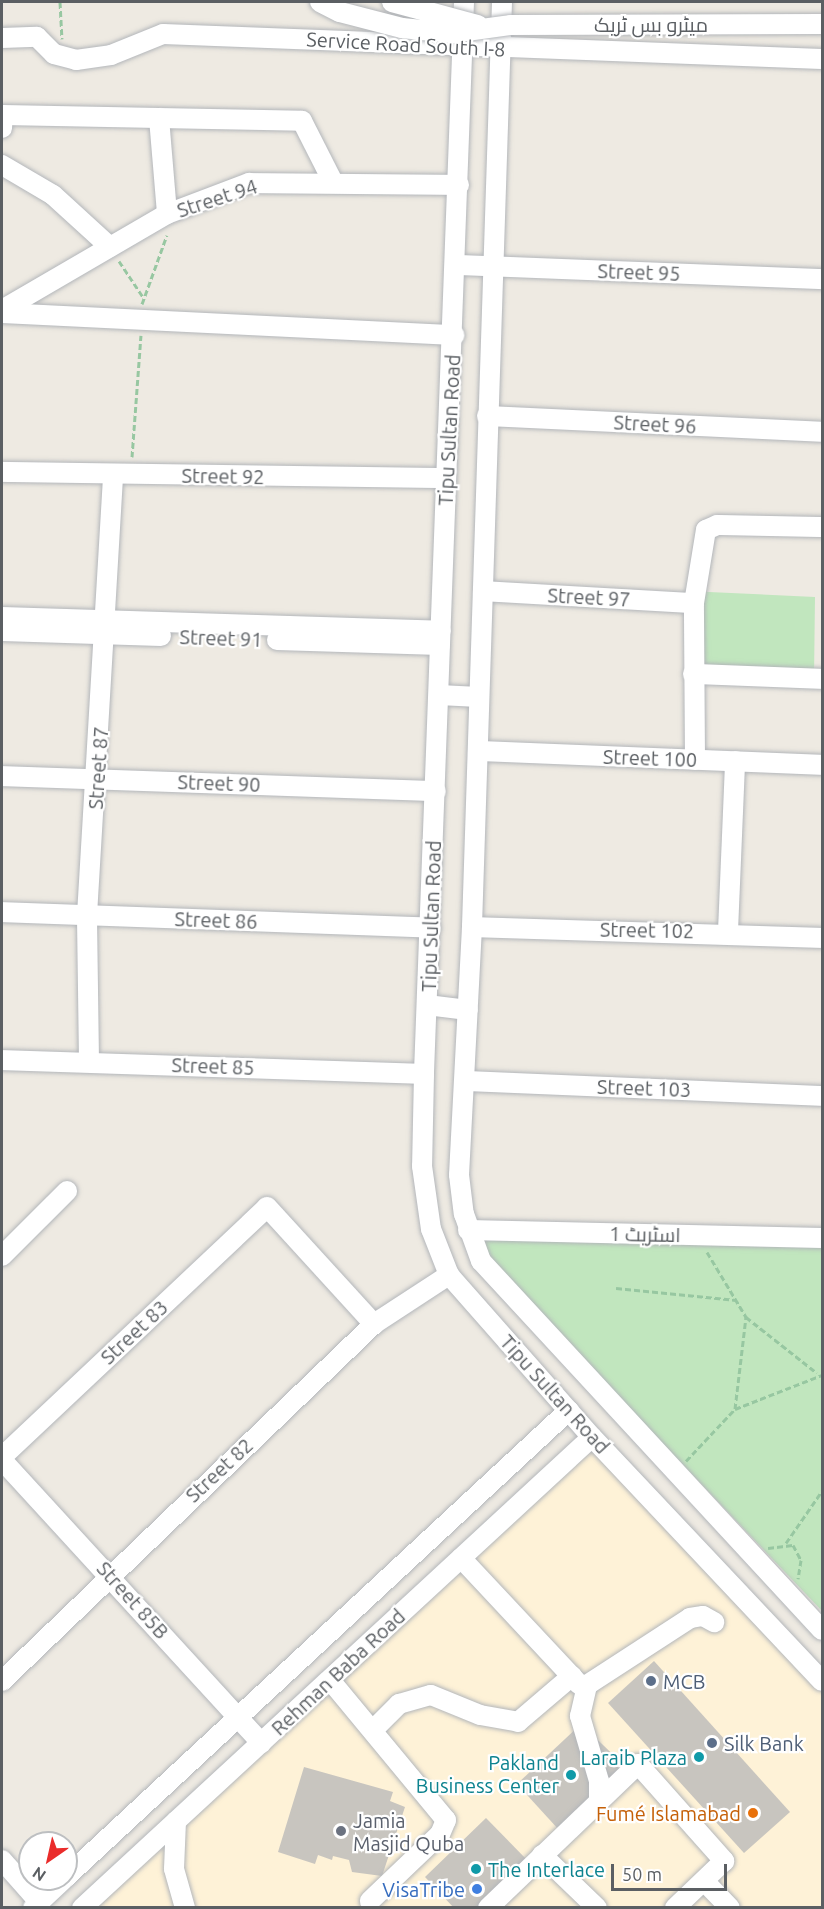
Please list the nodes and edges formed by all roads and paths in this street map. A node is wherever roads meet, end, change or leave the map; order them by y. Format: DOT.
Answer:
graph roads {
  1 [pos="60,2"];
  2 [pos="320,2"];
  3 [pos="392,2"];
  4 [pos="464,2"];
  5 [pos="502,2"];
  6 [pos="822,24"];
  7 [pos="480,26"];
  8 [pos="2,38"];
  9 [pos="63,44"];
  10 [pos="462,49"];
  11 [pos="501,50"];
  12 [pos="822,59"];
  13 [pos="159,118"];
  14 [pos="2,128"];
  15 [pos="2,165"];
  16 [pos="333,182"];
  17 [pos="459,185"];
  18 [pos="171,212"];
  19 [pos="110,247"];
  20 [pos="456,265"];
  21 [pos="494,267"];
  22 [pos="822,279"];
  23 [pos="143,297"];
  24 [pos="2,312"];
  25 [pos="142,320"];
  26 [pos="454,335"];
  27 [pos="487,416"];
  28 [pos="822,432"];
  29 [pos="2,472"];
  30 [pos="122,475"];
  31 [pos="445,478"];
  32 [pos="822,527"];
  33 [pos="483,591"];
  34 [pos="694,603"];
  35 [pos="2,617"];
  36 [pos="107,627"];
  37 [pos="2,631"];
  38 [pos="441,638"];
  39 [pos="693,674"];
  40 [pos="822,679"];
  41 [pos="439,695"];
  42 [pos="479,698"];
  43 [pos="478,752"];
  44 [pos="695,760"];
  45 [pos="735,761"];
  46 [pos="822,765"];
  47 [pos="2,776"];
  48 [pos="97,779"];
  49 [pos="436,791"];
  50 [pos="2,912"];
  51 [pos="87,915"];
  52 [pos="472,927"];
  53 [pos="431,928"];
  54 [pos="728,931"];
  55 [pos="822,938"];
  56 [pos="427,1005"];
  57 [pos="468,1010"];
  58 [pos="2,1060"];
  59 [pos="88,1061"];
  60 [pos="424,1074"];
  61 [pos="465,1081"];
  62 [pos="822,1096"];
  63 [pos="67,1191"];
  64 [pos="468,1230"];
  65 [pos="822,1238"];
  66 [pos="705,1246"];
  67 [pos="2,1256"];
  68 [pos="449,1275"];
  69 [pos="616,1288"];
  70 [pos="736,1300"];
  71 [pos="746,1317"];
  72 [pos="374,1324"];
  73 [pos="817,1373"];
  74 [pos="822,1375"];
  75 [pos="735,1409"];
  76 [pos="568,1410"];
  77 [pos="592,1437"];
  78 [pos="2,1458"];
  79 [pos="683,1464"];
  80 [pos="822,1491"];
  81 [pos="786,1543"];
  82 [pos="765,1551"];
  83 [pos="461,1558"];
  84 [pos="109,1573"];
  85 [pos="769,1573"];
  86 [pos="795,1583"];
  87 [pos="744,1596"];
  88 [pos="714,1622"];
  89 [pos="822,1630"];
  90 [pos="330,1680"];
  91 [pos="2,1681"];
  92 [pos="822,1681"];
  93 [pos="578,1683"];
  94 [pos="239,1718"];
  95 [pos="373,1730"];
  96 [pos="261,1743"];
  97 [pos="599,1801"];
  98 [pos="176,1821"];
  99 [pos="543,1855"];
  100 [pos="2,1860"];
  101 [pos="78,1866"];
  102 [pos="704,1881"];
  103 [pos="51,1891"];
  104 [pos="370,1901"];
  105 [pos="36,1905"];
  106 [pos="82,1908"];
  107 [pos="185,1908"];
  108 [pos="488,1908"];
  109 [pos="597,1908"];
  110 [pos="675,1908"];
  111 [pos="730,1908"];
  1 -- 9 [label="path"];
  2 -- 7 [label="street, میٹرو بس ٹریک, bridge"];
  3 -- 7 [label="street, میٹرو بس ٹریک, bridge"];
  4 -- 10 [label="street, Tipu Sultan Road"];
  5 -- 11 [label="street, Tipu Sultan Road"];
  6 -- 7 [label="street, میٹرو بس ٹریک, bridge"];
  8 -- 10 [label="street, Service Road South I-8"];
  10 -- 11 [label="street, Service Road South I-8"];
  10 -- 17 [label="street, Tipu Sultan Road"];
  11 -- 12 [label="street, Service Road South I-8"];
  11 -- 21 [label="street, Tipu Sultan Road"];
  13 -- 14 [label="street"];
  13 -- 16 [label="street"];
  13 -- 18 [label="street"];
  15 -- 19 [label="street"];
  16 -- 17 [label="street, Street 94"];
  16 -- 18 [label="street, Street 94"];
  17 -- 20 [label="street, Tipu Sultan Road"];
  18 -- 19 [label="street, Street 94"];
  18 -- 23 [label="path"];
  19 -- 23 [label="path"];
  19 -- 24 [label="street, Street 94"];
  20 -- 21 [label="street, Street 95"];
  20 -- 26 [label="street, Tipu Sultan Road"];
  21 -- 22 [label="street, Street 95"];
  21 -- 27 [label="street, Tipu Sultan Road"];
  23 -- 25 [label="path"];
  24 -- 25 [label="street"];
  25 -- 26 [label="street"];
  25 -- 30 [label="path"];
  26 -- 31 [label="street, Tipu Sultan Road"];
  27 -- 28 [label="street, Street 96"];
  27 -- 33 [label="street, Tipu Sultan Road"];
  29 -- 30 [label="street, Street 92"];
  30 -- 31 [label="street, Street 92"];
  30 -- 36 [label="street, Street 87"];
  31 -- 38 [label="street, Tipu Sultan Road"];
  32 -- 34 [label="street"];
  33 -- 34 [label="street, Street 97"];
  33 -- 42 [label="street, Tipu Sultan Road"];
  34 -- 39 [label="street"];
  35 -- 36 [label="street"];
  36 -- 37 [label="street, Street 91"];
  36 -- 38 [label="street, Street 91"];
  36 -- 48 [label="street, Street 87"];
  38 -- 41 [label="street, Tipu Sultan Road"];
  39 -- 40 [label="street"];
  39 -- 44 [label="street"];
  41 -- 42 [label="street"];
  41 -- 49 [label="street, Tipu Sultan Road"];
  42 -- 43 [label="street, Tipu Sultan Road"];
  43 -- 44 [label="street, Street 100"];
  43 -- 52 [label="street, Tipu Sultan Road"];
  44 -- 45 [label="street, Street 100"];
  45 -- 46 [label="street, Street 100"];
  45 -- 54 [label="street"];
  47 -- 48 [label="street, Street 90"];
  48 -- 49 [label="street, Street 90"];
  48 -- 51 [label="street, Street 87"];
  49 -- 53 [label="street, Tipu Sultan Road"];
  50 -- 51 [label="street, Street 86"];
  51 -- 53 [label="street, Street 86"];
  51 -- 59 [label="street, Street 87"];
  52 -- 54 [label="street, Street 102"];
  52 -- 57 [label="street, Tipu Sultan Road"];
  53 -- 56 [label="street, Tipu Sultan Road"];
  54 -- 55 [label="street, Street 102"];
  56 -- 57 [label="street"];
  56 -- 60 [label="street, Tipu Sultan Road"];
  57 -- 61 [label="street, Tipu Sultan Road"];
  58 -- 59 [label="street, Street 85"];
  59 -- 60 [label="street, Street 85"];
  60 -- 68 [label="street, Tipu Sultan Road"];
  61 -- 62 [label="street, Street 103"];
  61 -- 64 [label="street, Tipu Sultan Road"];
  63 -- 67 [label="street"];
  64 -- 65 [label="street, اسٹریٹ 1"];
  64 -- 85 [label="street, Tipu Sultan Road"];
  66 -- 70 [label="path"];
  68 -- 72 [label="street, Street 82"];
  68 -- 76 [label="street, Tipu Sultan Road"];
  69 -- 70 [label="path"];
  70 -- 71 [label="path"];
  71 -- 73 [label="path"];
  71 -- 75 [label="path"];
  72 -- 78 [label="street, Street 83"];
  72 -- 84 [label="street, Street 82"];
  73 -- 74 [label="path"];
  73 -- 75 [label="path"];
  75 -- 79 [label="path"];
  76 -- 77 [label="street, Tipu Sultan Road"];
  76 -- 94 [label="street, Rehman Baba Road"];
  77 -- 83 [label="street, Rehman Baba Road"];
  77 -- 87 [label="street, Tipu Sultan Road"];
  78 -- 84 [label="street, Street 85B"];
  80 -- 81 [label="path"];
  81 -- 82 [label="path"];
  81 -- 86 [label="path"];
  83 -- 90 [label="street, Rehman Baba Road"];
  83 -- 93 [label="street"];
  84 -- 91 [label="street, Street 82"];
  84 -- 94 [label="street, Street 85B"];
  85 -- 87 [label="street"];
  85 -- 89 [label="street, Tipu Sultan Road"];
  87 -- 92 [label="street, Tipu Sultan Road"];
  88 -- 93 [label="street"];
  90 -- 95 [label="street"];
  90 -- 96 [label="street, Rehman Baba Road"];
  93 -- 95 [label="street"];
  93 -- 97 [label="street"];
  94 -- 96 [label="street, Street 85B"];
  94 -- 101 [label="street, Rehman Baba Road"];
  95 -- 104 [label="street"];
  96 -- 98 [label="street, Rehman Baba Road"];
  97 -- 99 [label="street"];
  97 -- 102 [label="street"];
  98 -- 106 [label="street, Rehman Baba Road"];
  98 -- 107 [label="street"];
  99 -- 108 [label="street"];
  99 -- 109 [label="street"];
  100 -- 105 [label="street"];
  102 -- 110 [label="street"];
  102 -- 111 [label="street"];
  103 -- 105 [label="street, Rehman Baba Road"];
}
